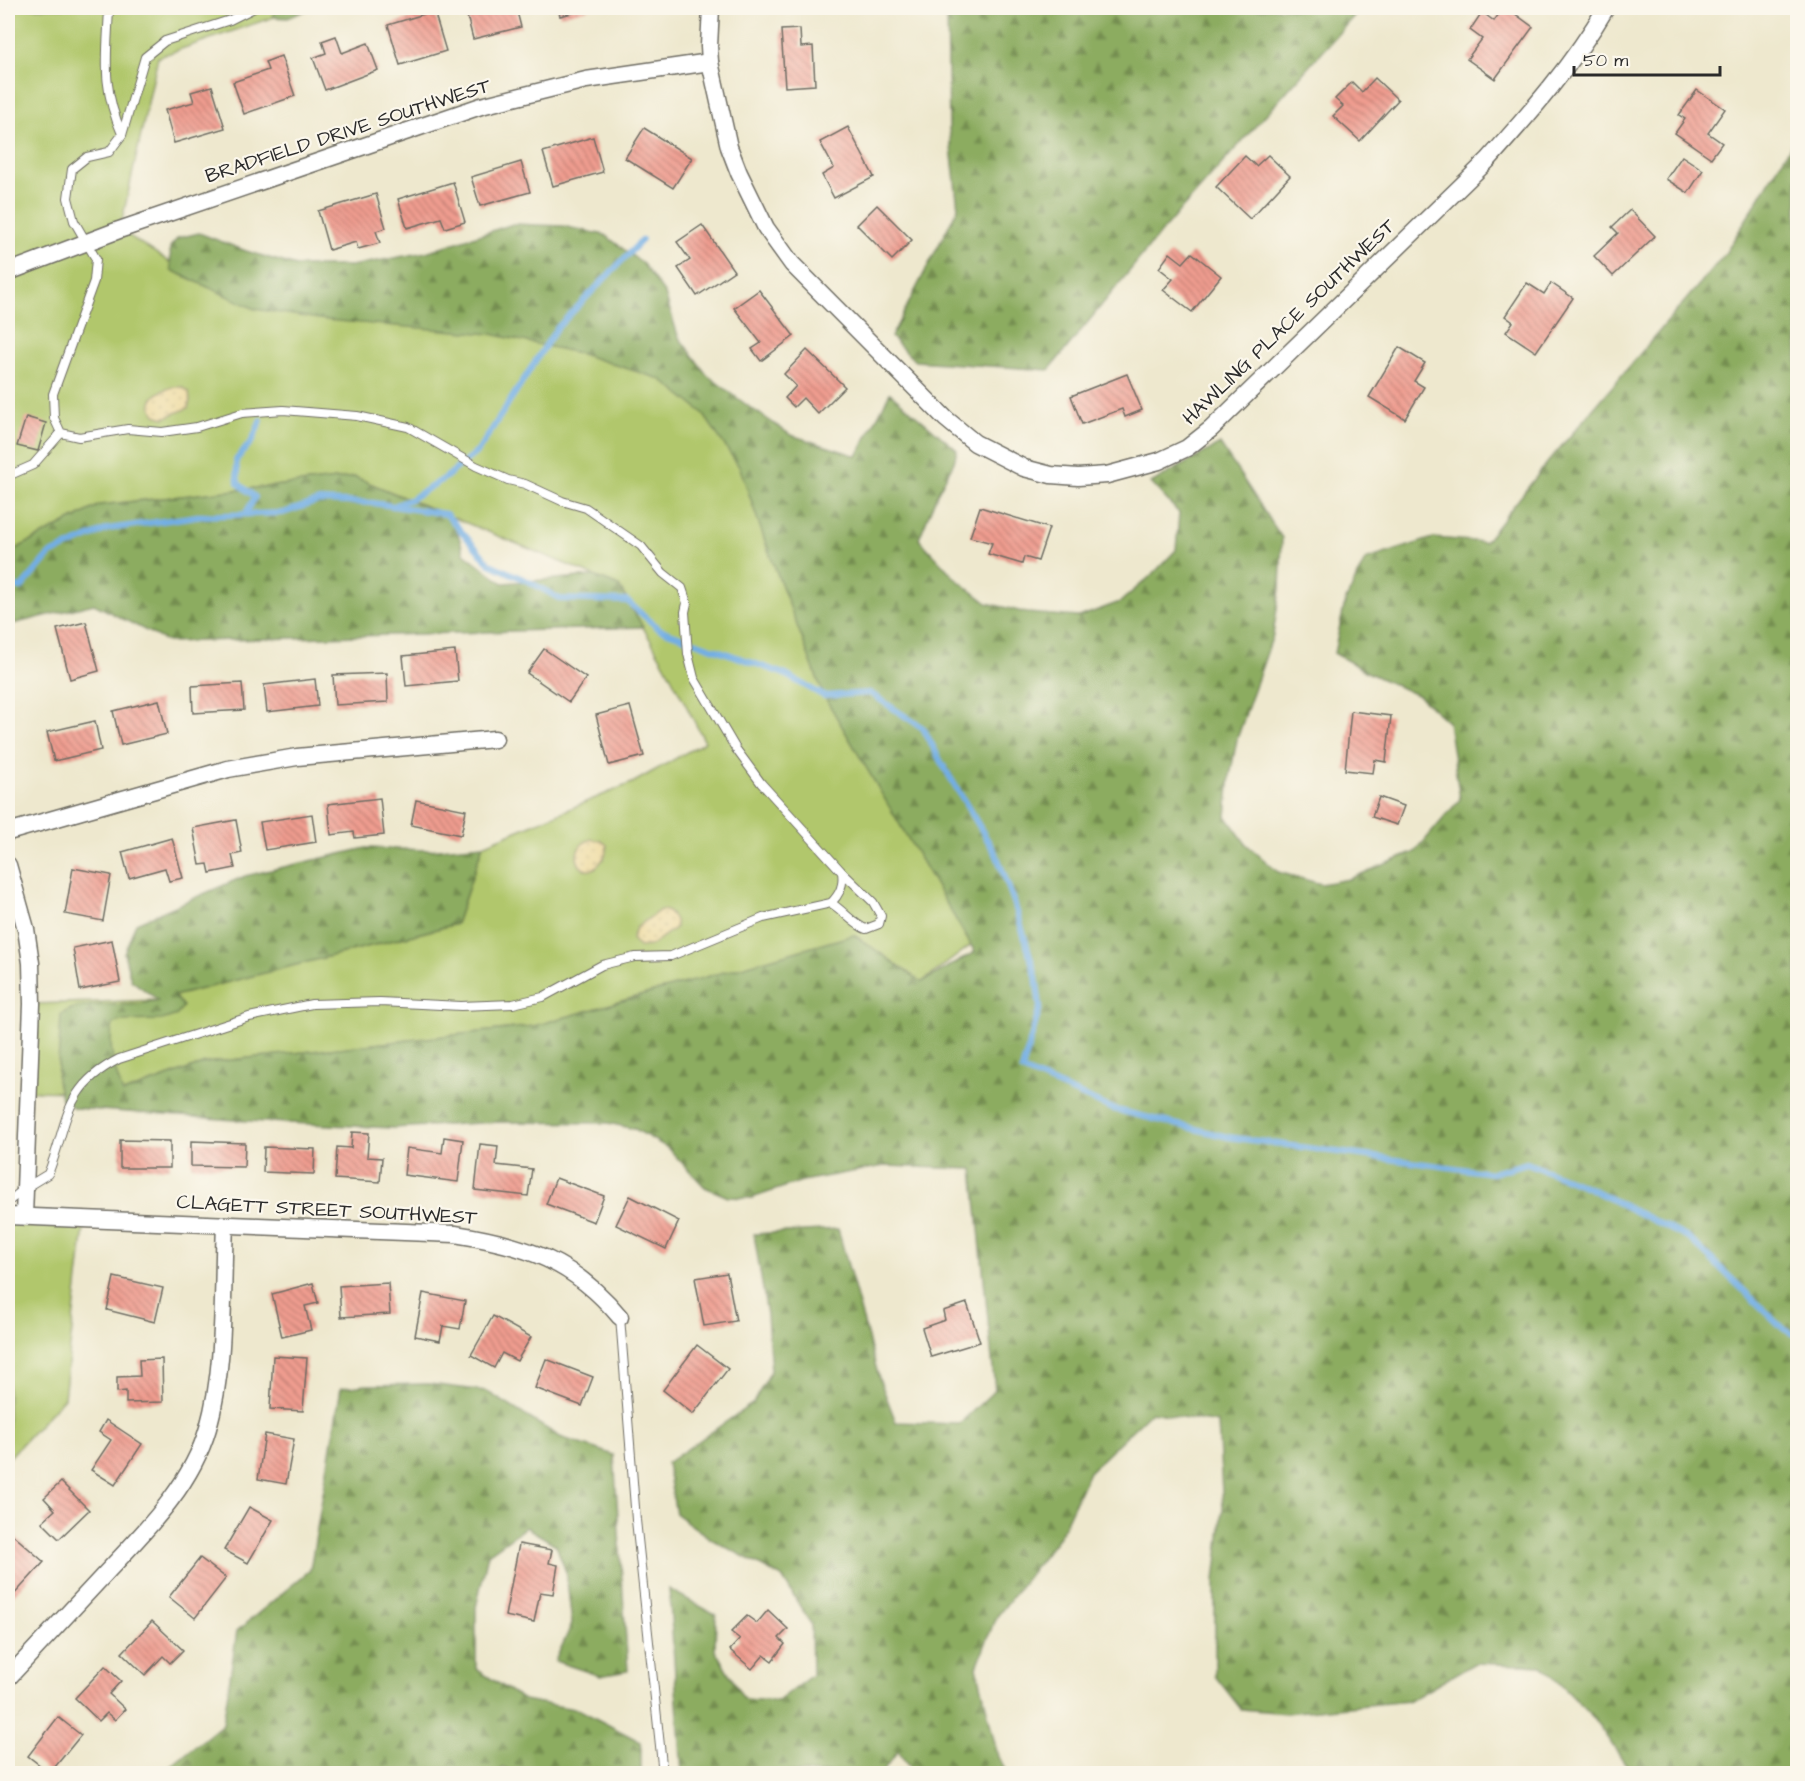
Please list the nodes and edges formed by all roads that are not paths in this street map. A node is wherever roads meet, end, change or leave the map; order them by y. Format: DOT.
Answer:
graph roads {
  1 [pos="109,8"];
  2 [pos="254,8"];
  3 [pos="711,8"];
  4 [pos="1606,8"];
  5 [pos="710,62"];
  6 [pos="122,135"];
  7 [pos="86,243"];
  8 [pos="8,272"];
  9 [pos="62,433"];
  10 [pos="8,476"];
  11 [pos="495,739"];
  12 [pos="8,832"];
  13 [pos="8,865"];
  14 [pos="842,872"];
  15 [pos="831,903"];
  16 [pos="25,1188"];
  17 [pos="8,1202"];
  18 [pos="16,1216"];
  19 [pos="225,1225"];
  20 [pos="621,1317"];
  21 [pos="8,1678"];
  22 [pos="663,1773"];
  1 -- 6 [label="lane"];
  2 -- 6 [label="lane"];
  3 -- 5 [label="street, HAWLING PLACE SOUTHWEST"];
  4 -- 5 [label="street, HAWLING PLACE SOUTHWEST"];
  5 -- 7 [label="street, BRADFIELD DRIVE SOUTHWEST"];
  6 -- 7 [label="lane"];
  7 -- 8 [label="street, BRADFIELD DRIVE SOUTHWEST"];
  7 -- 9 [label="lane"];
  9 -- 10 [label="lane"];
  9 -- 14 [label="lane"];
  11 -- 12 [label="street"];
  13 -- 16 [label="street"];
  14 -- 15 [label="lane"];
  14 -- 15 [label="lane"];
  15 -- 16 [label="lane"];
  16 -- 17 [label="lane"];
  16 -- 18 [label="street"];
  18 -- 19 [label="street, CLAGETT STREET SOUTHWEST"];
  19 -- 20 [label="street, CLAGETT STREET SOUTHWEST"];
  19 -- 21 [label="street"];
  20 -- 22 [label="lane"];
}
